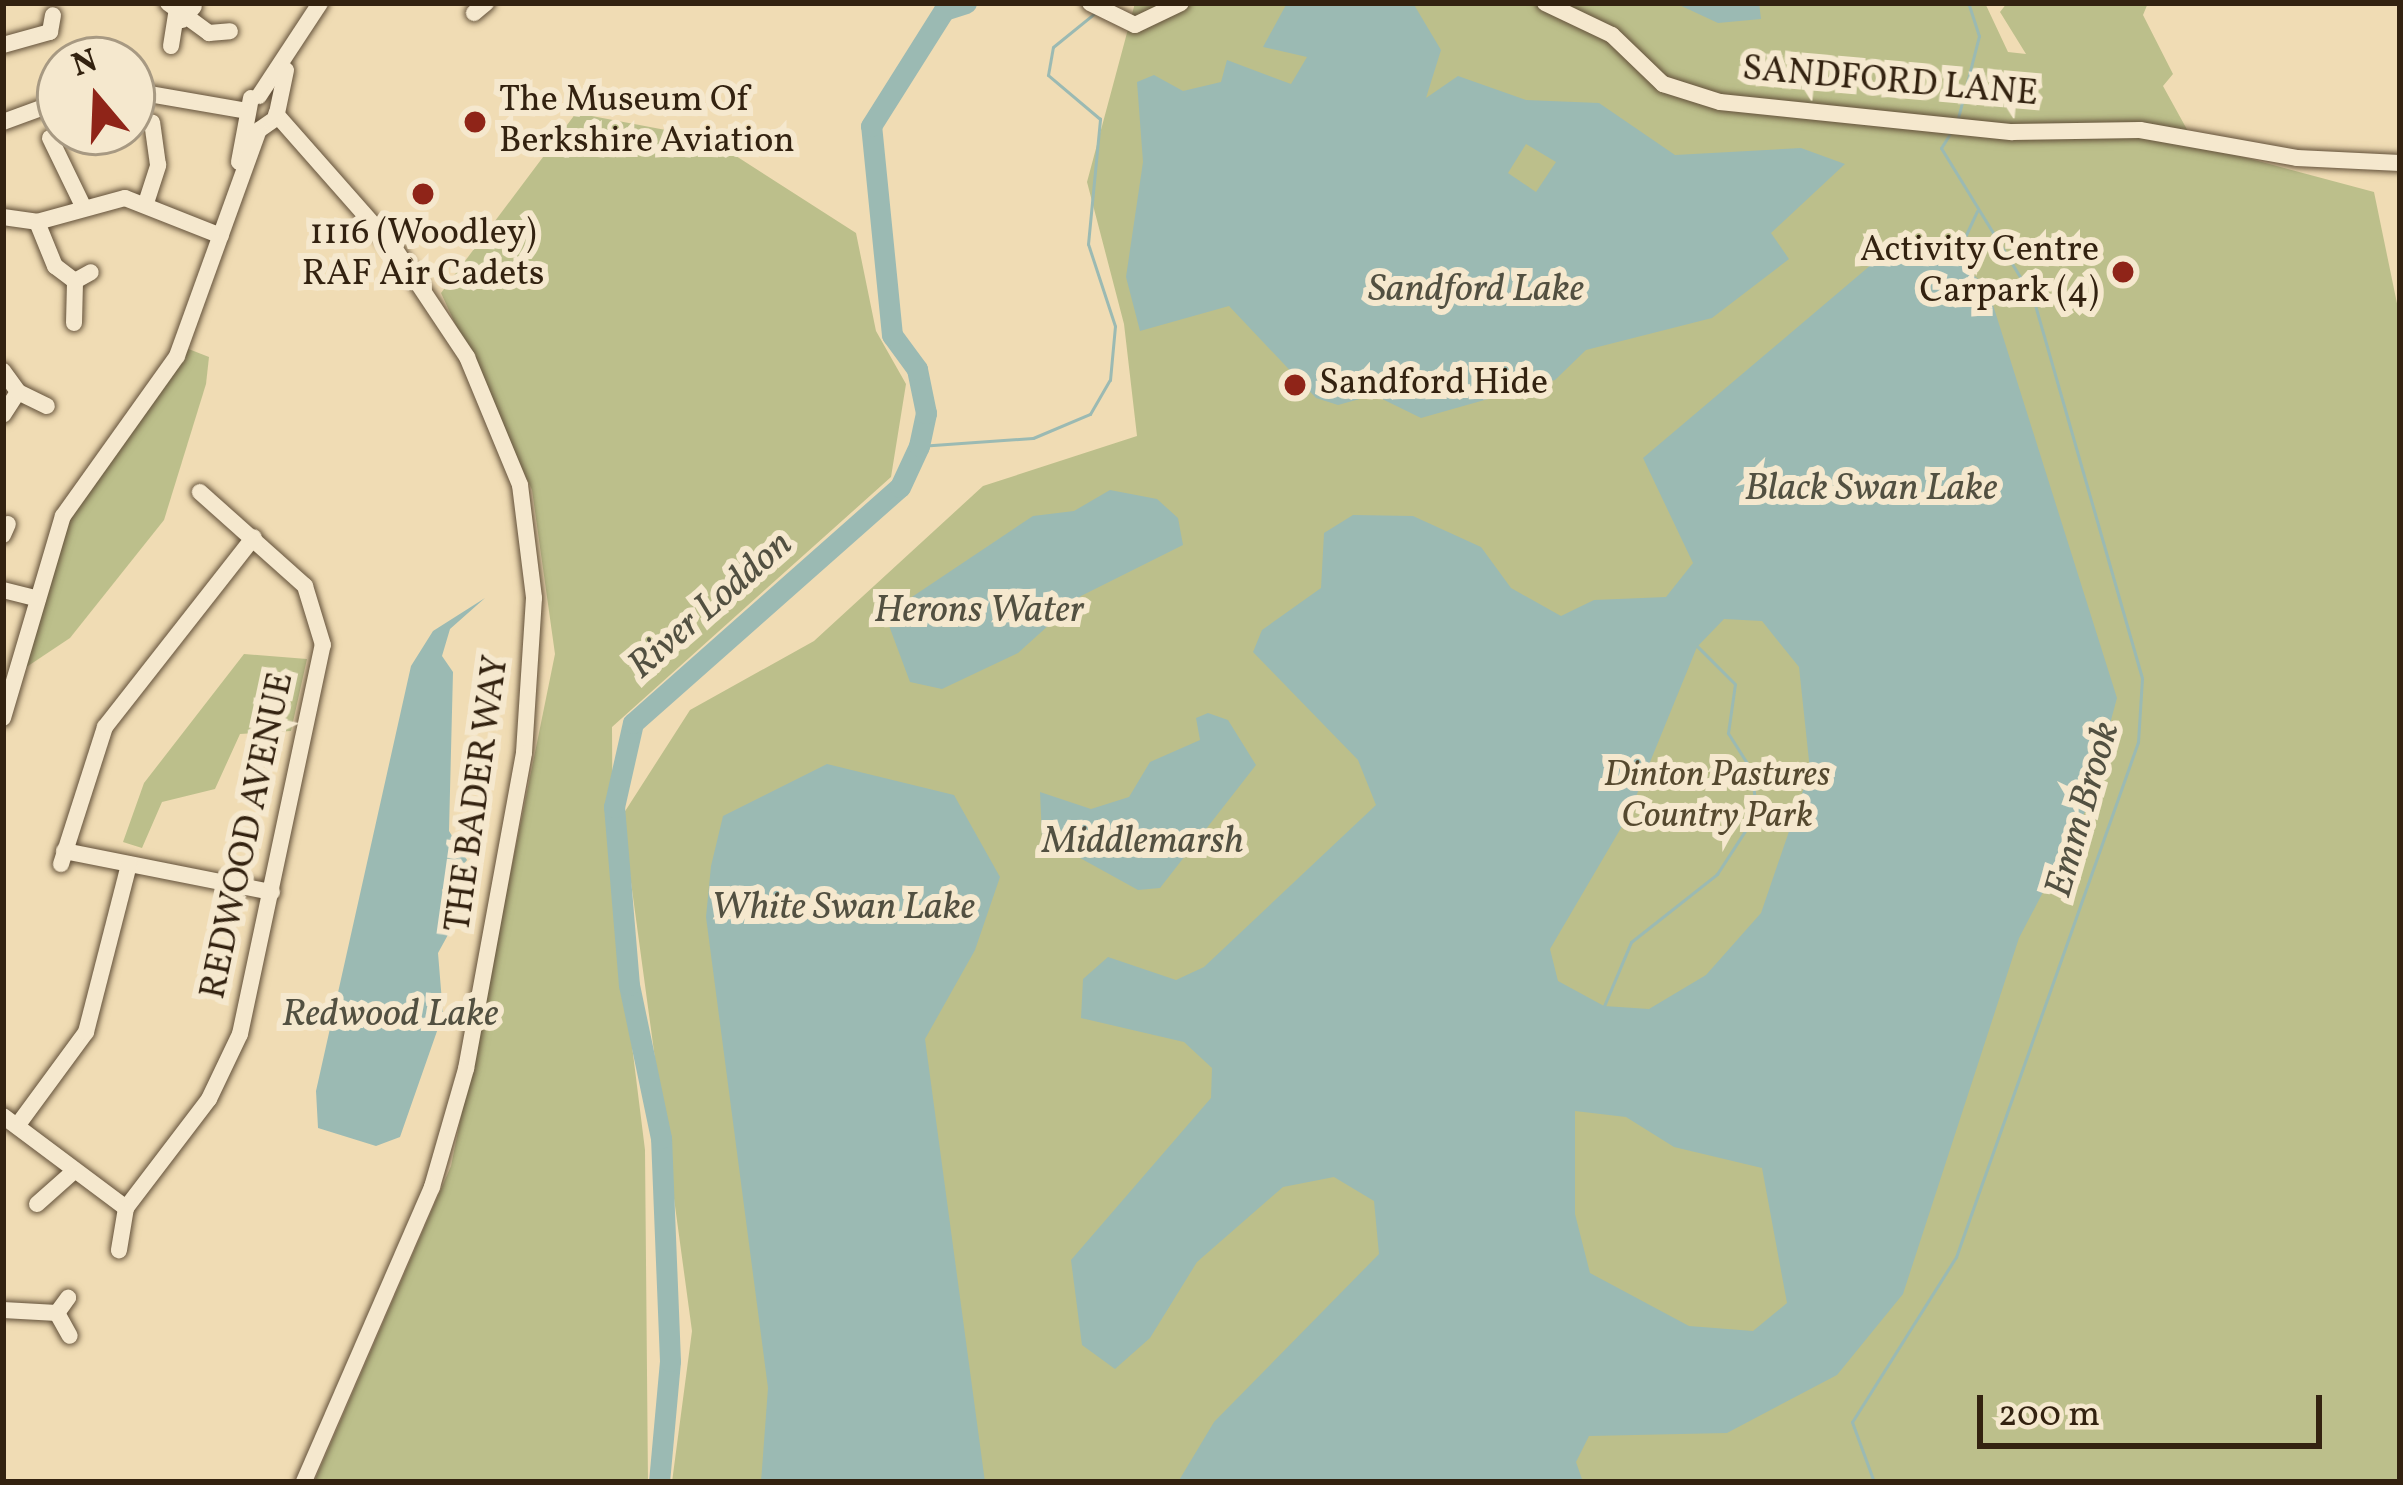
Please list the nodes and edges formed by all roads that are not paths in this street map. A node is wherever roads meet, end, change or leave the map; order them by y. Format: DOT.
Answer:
graph roads {
  1 [pos="320,3"];
  2 [pos="1090,3"];
  3 [pos="1181,3"];
  4 [pos="1545,3"];
  5 [pos="180,10"];
  6 [pos="54,30"];
  7 [pos="230,31"];
  8 [pos="3,46"];
  9 [pos="172,46"];
  10 [pos="156,92"];
  11 [pos="36,110"];
  12 [pos="259,113"];
  13 [pos="3,122"];
  14 [pos="161,133"];
  15 [pos="59,156"];
  16 [pos="2400,163"];
  17 [pos="146,203"];
  18 [pos="82,205"];
  19 [pos="3,217"];
  20 [pos="37,222"];
  21 [pos="221,236"];
  22 [pos="74,322"];
  23 [pos="3,371"];
  24 [pos="18,392"];
  25 [pos="47,406"];
  26 [pos="3,415"];
  27 [pos="200,491"];
  28 [pos="254,537"];
  29 [pos="3,590"];
  30 [pos="38,599"];
  31 [pos="3,718"];
  32 [pos="130,864"];
  33 [pos="272,892"];
  34 [pos="10,1121"];
  35 [pos="73,1172"];
  36 [pos="37,1204"];
  37 [pos="126,1208"];
  38 [pos="119,1250"];
  39 [pos="3,1310"];
  40 [pos="70,1336"];
  41 [pos="304,1482"];
  1 -- 12 [label="street"];
  2 -- 3 [label="street"];
  4 -- 16 [label="street, SANDFORD LANE"];
  5 -- 7 [label="street"];
  5 -- 9 [label="street"];
  6 -- 8 [label="street"];
  10 -- 12 [label="street, THE BADER WAY"];
  11 -- 13 [label="street"];
  12 -- 21 [label="street"];
  12 -- 41 [label="street, THE BADER WAY"];
  14 -- 17 [label="street"];
  15 -- 18 [label="street"];
  17 -- 18 [label="street"];
  17 -- 21 [label="street"];
  18 -- 20 [label="street"];
  19 -- 20 [label="street"];
  20 -- 22 [label="street"];
  21 -- 30 [label="street"];
  23 -- 24 [label="street"];
  24 -- 25 [label="street"];
  24 -- 26 [label="street"];
  27 -- 28 [label="street, REDWOOD AVENUE"];
  28 -- 32 [label="street"];
  28 -- 33 [label="street, REDWOOD AVENUE"];
  29 -- 30 [label="street"];
  30 -- 31 [label="street"];
  32 -- 33 [label="street"];
  32 -- 34 [label="street"];
  33 -- 37 [label="street, REDWOOD AVENUE"];
  34 -- 35 [label="street"];
  35 -- 36 [label="street"];
  35 -- 37 [label="street"];
  37 -- 38 [label="street"];
  39 -- 40 [label="street"];
}
